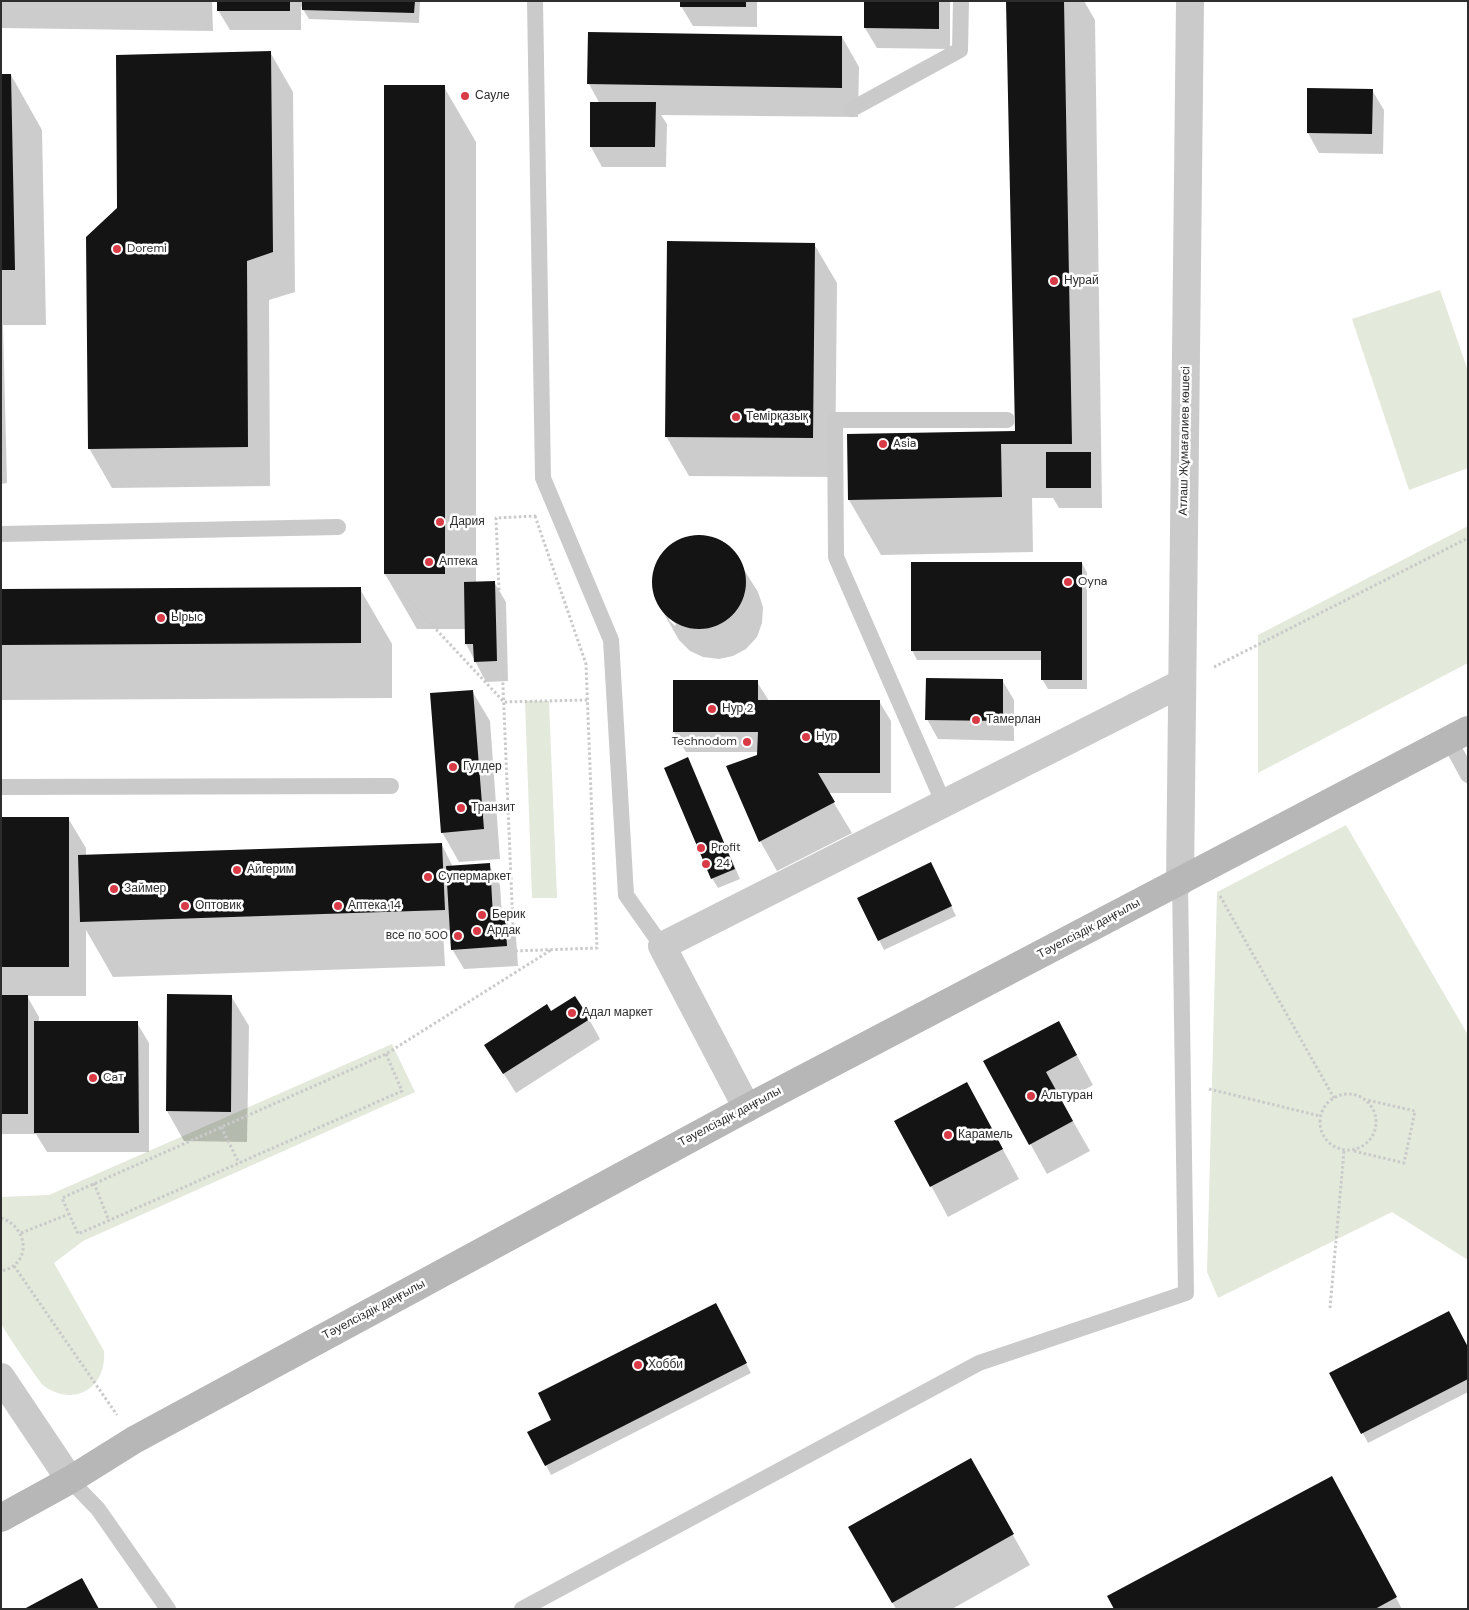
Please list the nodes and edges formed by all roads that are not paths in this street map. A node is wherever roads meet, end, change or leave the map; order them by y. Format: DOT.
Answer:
graph roads {
  1 [pos="535,1"];
  2 [pos="961,1"];
  3 [pos="1190,1"];
  4 [pos="852,109"];
  5 [pos="1007,420"];
  6 [pos="338,527"];
  7 [pos="1,534"];
  8 [pos="1182,683"];
  9 [pos="1458,735"];
  10 [pos="1468,775"];
  11 [pos="391,786"];
  12 [pos="1,787"];
  13 [pos="944,804"];
  14 [pos="1191,876"];
  15 [pos="662,946"];
  16 [pos="747,1108"];
  17 [pos="1,1377"];
  18 [pos="70,1480"];
  19 [pos="1,1518"];
  20 [pos="168,1609"];
  21 [pos="522,1609"];
  1 -- 15 [label="lane"];
  2 -- 4 [label="lane"];
  3 -- 8 [label="street, Атлаш Жұмағалиев көшесі"];
  5 -- 13 [label="lane"];
  6 -- 7 [label="lane"];
  8 -- 13 [label="street"];
  8 -- 14 [label="street, Атлаш Жұмағалиев көшесі"];
  9 -- 10 [label="lane"];
  9 -- 14 [label="street, Тәуелсіздік даңғылы"];
  11 -- 12 [label="lane"];
  13 -- 15 [label="street"];
  14 -- 16 [label="street, Тәуелсіздік даңғылы"];
  14 -- 21 [label="lane"];
  15 -- 16 [label="street"];
  16 -- 18 [label="street, Тәуелсіздік даңғылы"];
  17 -- 18 [label="street"];
  18 -- 19 [label="street, Тәуелсіздік даңғылы"];
  18 -- 20 [label="lane"];
}
